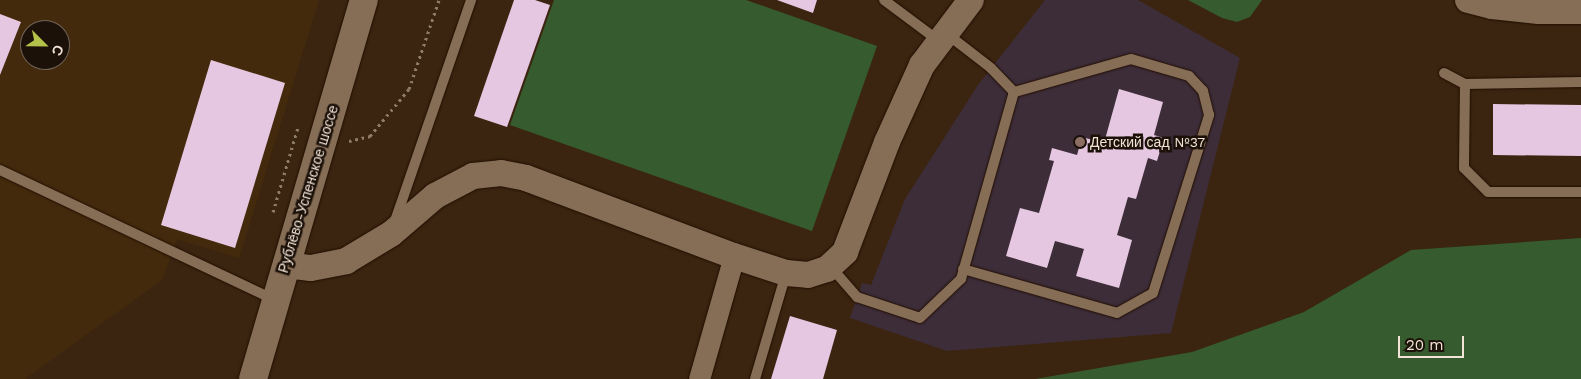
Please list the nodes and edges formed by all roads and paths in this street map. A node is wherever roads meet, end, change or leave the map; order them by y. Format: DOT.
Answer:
graph roads {
  1 [pos="364,0"];
  2 [pos="439,0"];
  3 [pos="471,0"];
  4 [pos="884,0"];
  5 [pos="971,0"];
  6 [pos="1485,2"];
  7 [pos="1581,11"];
  8 [pos="943,37"];
  9 [pos="1444,73"];
  10 [pos="1581,82"];
  11 [pos="1465,84"];
  12 [pos="1014,92"];
  13 [pos="298,128"];
  14 [pos="348,142"];
  15 [pos="0,170"];
  16 [pos="1581,192"];
  17 [pos="273,212"];
  18 [pos="391,234"];
  19 [pos="734,256"];
  20 [pos="286,265"];
  21 [pos="831,266"];
  22 [pos="963,270"];
  23 [pos="786,273"];
  24 [pos="276,300"];
  25 [pos="253,379"];
  26 [pos="699,379"];
  27 [pos="755,379"];
  1 -- 20 [label="main road, Рублёво-Успенское шоссе"];
  2 -- 14 [label="path"];
  3 -- 18 [label="lane"];
  4 -- 8 [label="lane"];
  5 -- 8 [label="street"];
  6 -- 7 [label="street"];
  8 -- 12 [label="lane"];
  8 -- 21 [label="street"];
  9 -- 11 [label="lane"];
  10 -- 11 [label="lane"];
  11 -- 16 [label="lane"];
  12 -- 22 [label="lane"];
  12 -- 22 [label="lane"];
  13 -- 17 [label="path"];
  15 -- 24 [label="lane"];
  18 -- 19 [label="street"];
  18 -- 20 [label="street"];
  19 -- 23 [label="street"];
  19 -- 26 [label="street"];
  20 -- 24 [label="main road, Рублёво-Успенское шоссе"];
  21 -- 22 [label="lane"];
  21 -- 23 [label="street"];
  23 -- 27 [label="lane"];
  24 -- 25 [label="main road, Рублёво-Успенское шоссе"];
}
